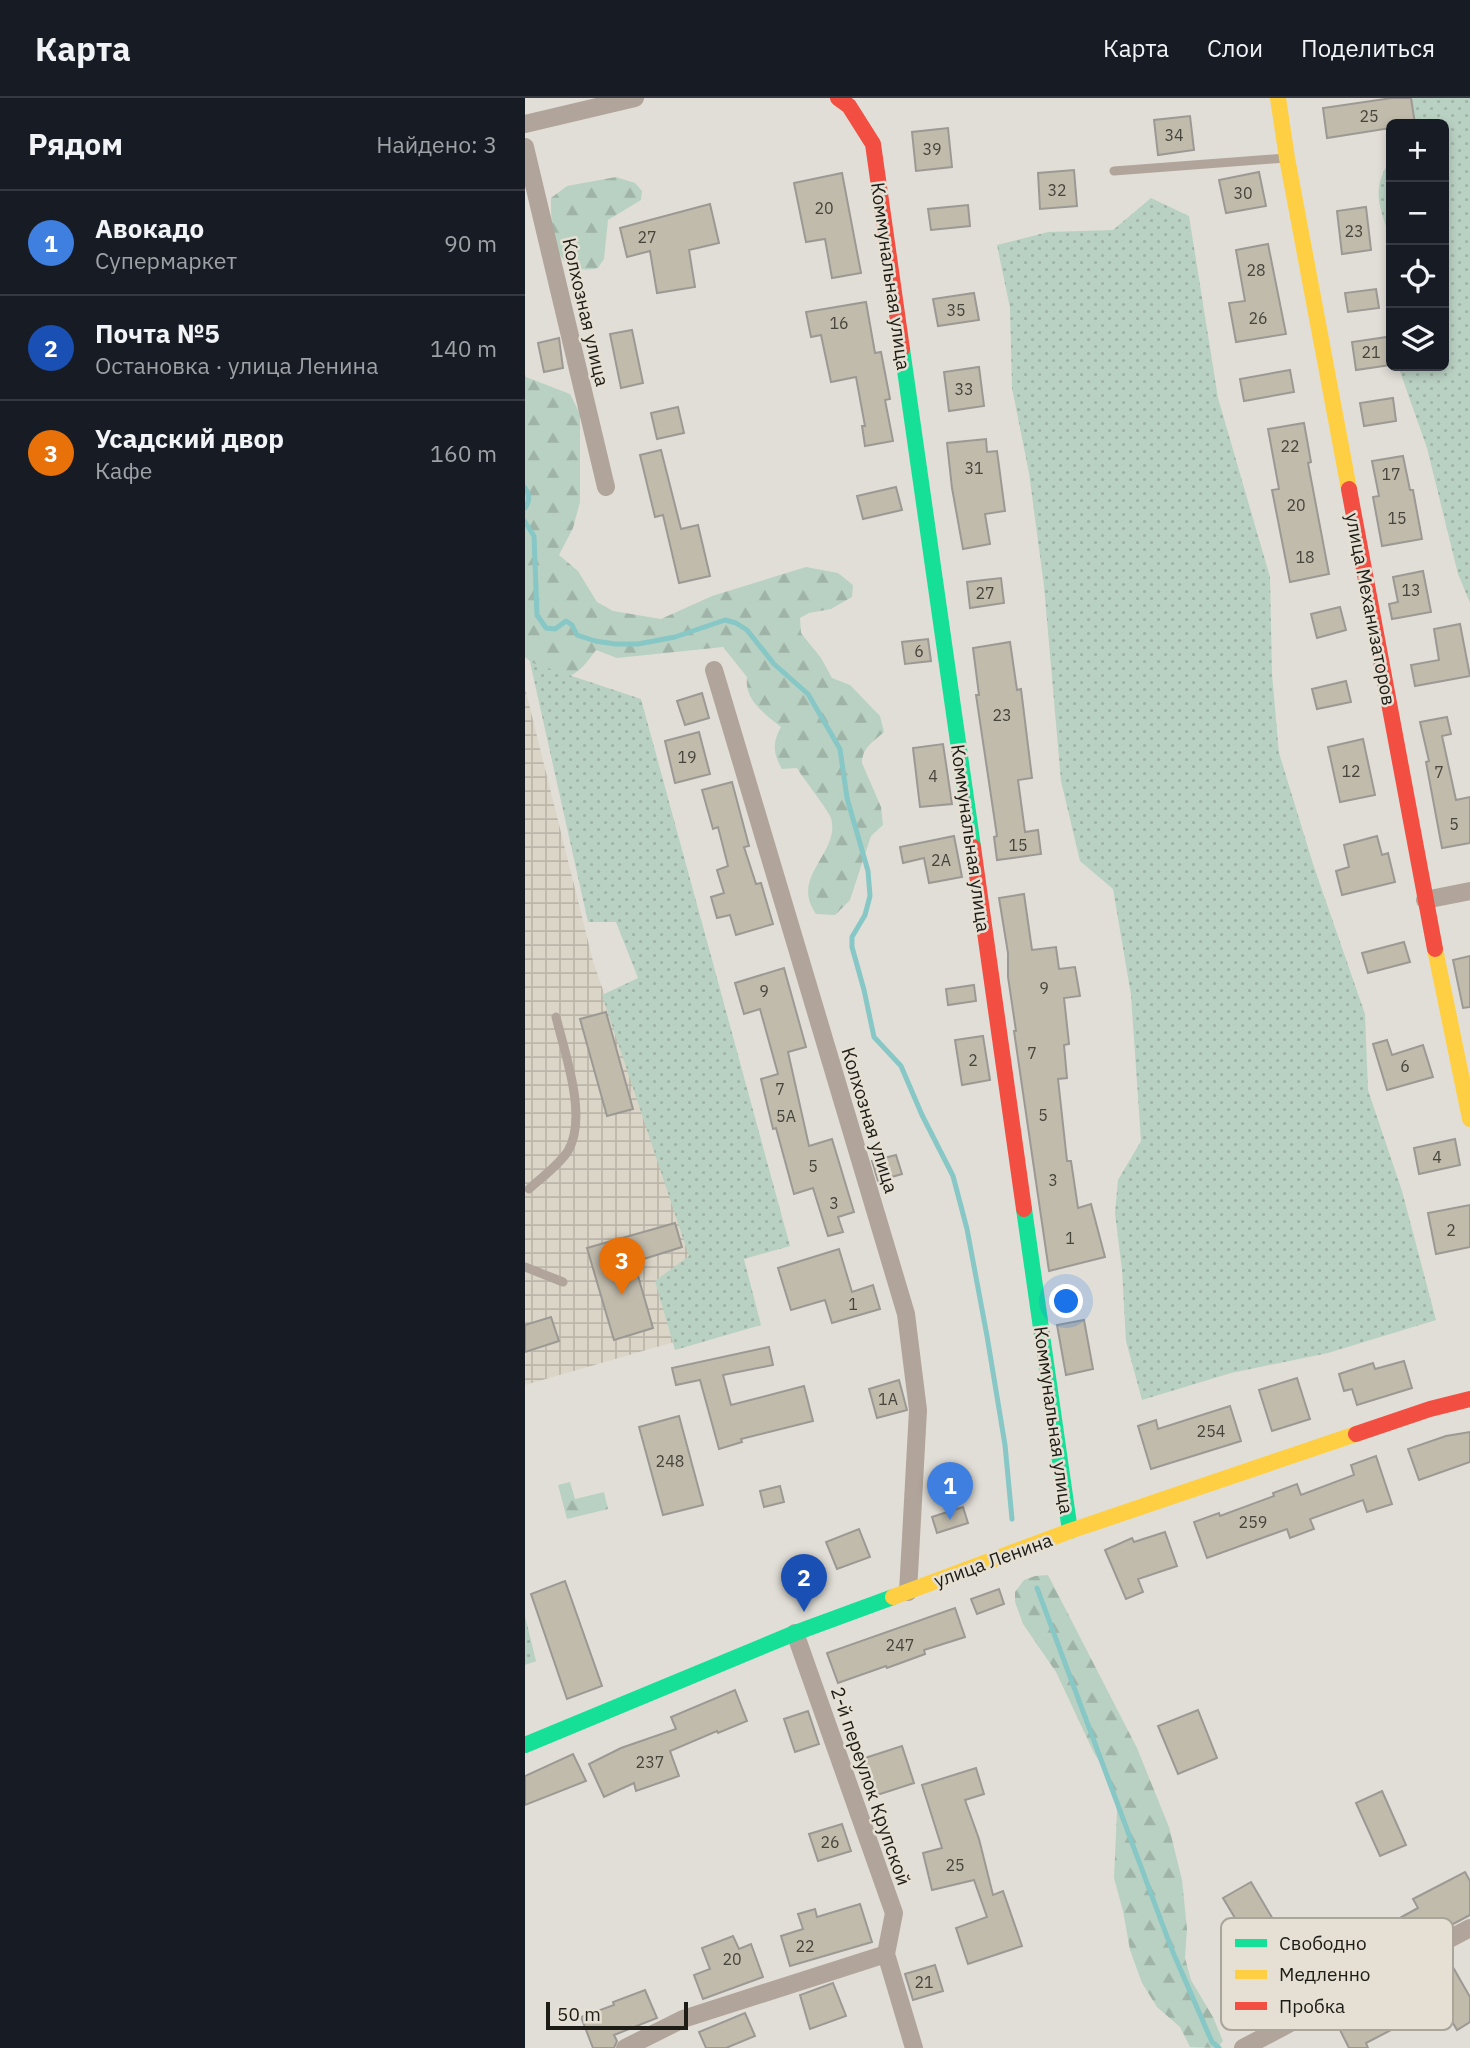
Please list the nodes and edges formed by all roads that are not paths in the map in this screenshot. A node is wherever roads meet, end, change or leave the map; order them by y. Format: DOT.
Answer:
graph roads {
  1 [pos="635,98"];
  2 [pos="838,98"];
  3 [pos="1278,98"];
  4 [pos="525,124"];
  5 [pos="525,147"];
  6 [pos="1287,158"];
  7 [pos="1114,171"];
  8 [pos="606,486"];
  9 [pos="714,670"];
  10 [pos="1470,891"];
  11 [pos="1425,900"];
  12 [pos="556,1017"];
  13 [pos="1470,1119"];
  14 [pos="529,1189"];
  15 [pos="525,1267"];
  16 [pos="563,1282"];
  17 [pos="1470,1399"];
  18 [pos="1070,1531"];
  19 [pos="908,1592"];
  20 [pos="795,1633"];
  21 [pos="525,1745"];
  22 [pos="1470,1928"];
  23 [pos="1453,1937"];
  24 [pos="886,1954"];
  25 [pos="1277,2030"];
  26 [pos="625,2048"];
  27 [pos="914,2048"];
  28 [pos="1243,2048"];
  1 -- 4 [label="street"];
  2 -- 18 [label="street, Коммунальная улица"];
  3 -- 6 [label="street, улица Механизаторов"];
  5 -- 8 [label="street, Колхозная улица"];
  6 -- 7 [label="lane"];
  6 -- 11 [label="street, улица Механизаторов"];
  9 -- 19 [label="street, Колхозная улица"];
  10 -- 11 [label="street"];
  11 -- 13 [label="street, улица Механизаторов"];
  12 -- 14 [label="lane"];
  15 -- 16 [label="lane"];
  17 -- 18 [label="street, улица Ленина"];
  18 -- 19 [label="street, улица Ленина"];
  19 -- 20 [label="street, улица Ленина"];
  20 -- 21 [label="street, улица Ленина"];
  20 -- 24 [label="street, 2-й переулок Крупской"];
  22 -- 23 [label="street"];
  24 -- 26 [label="street"];
  24 -- 27 [label="street, 2-й переулок Крупской"];
  25 -- 28 [label="street"];
}
